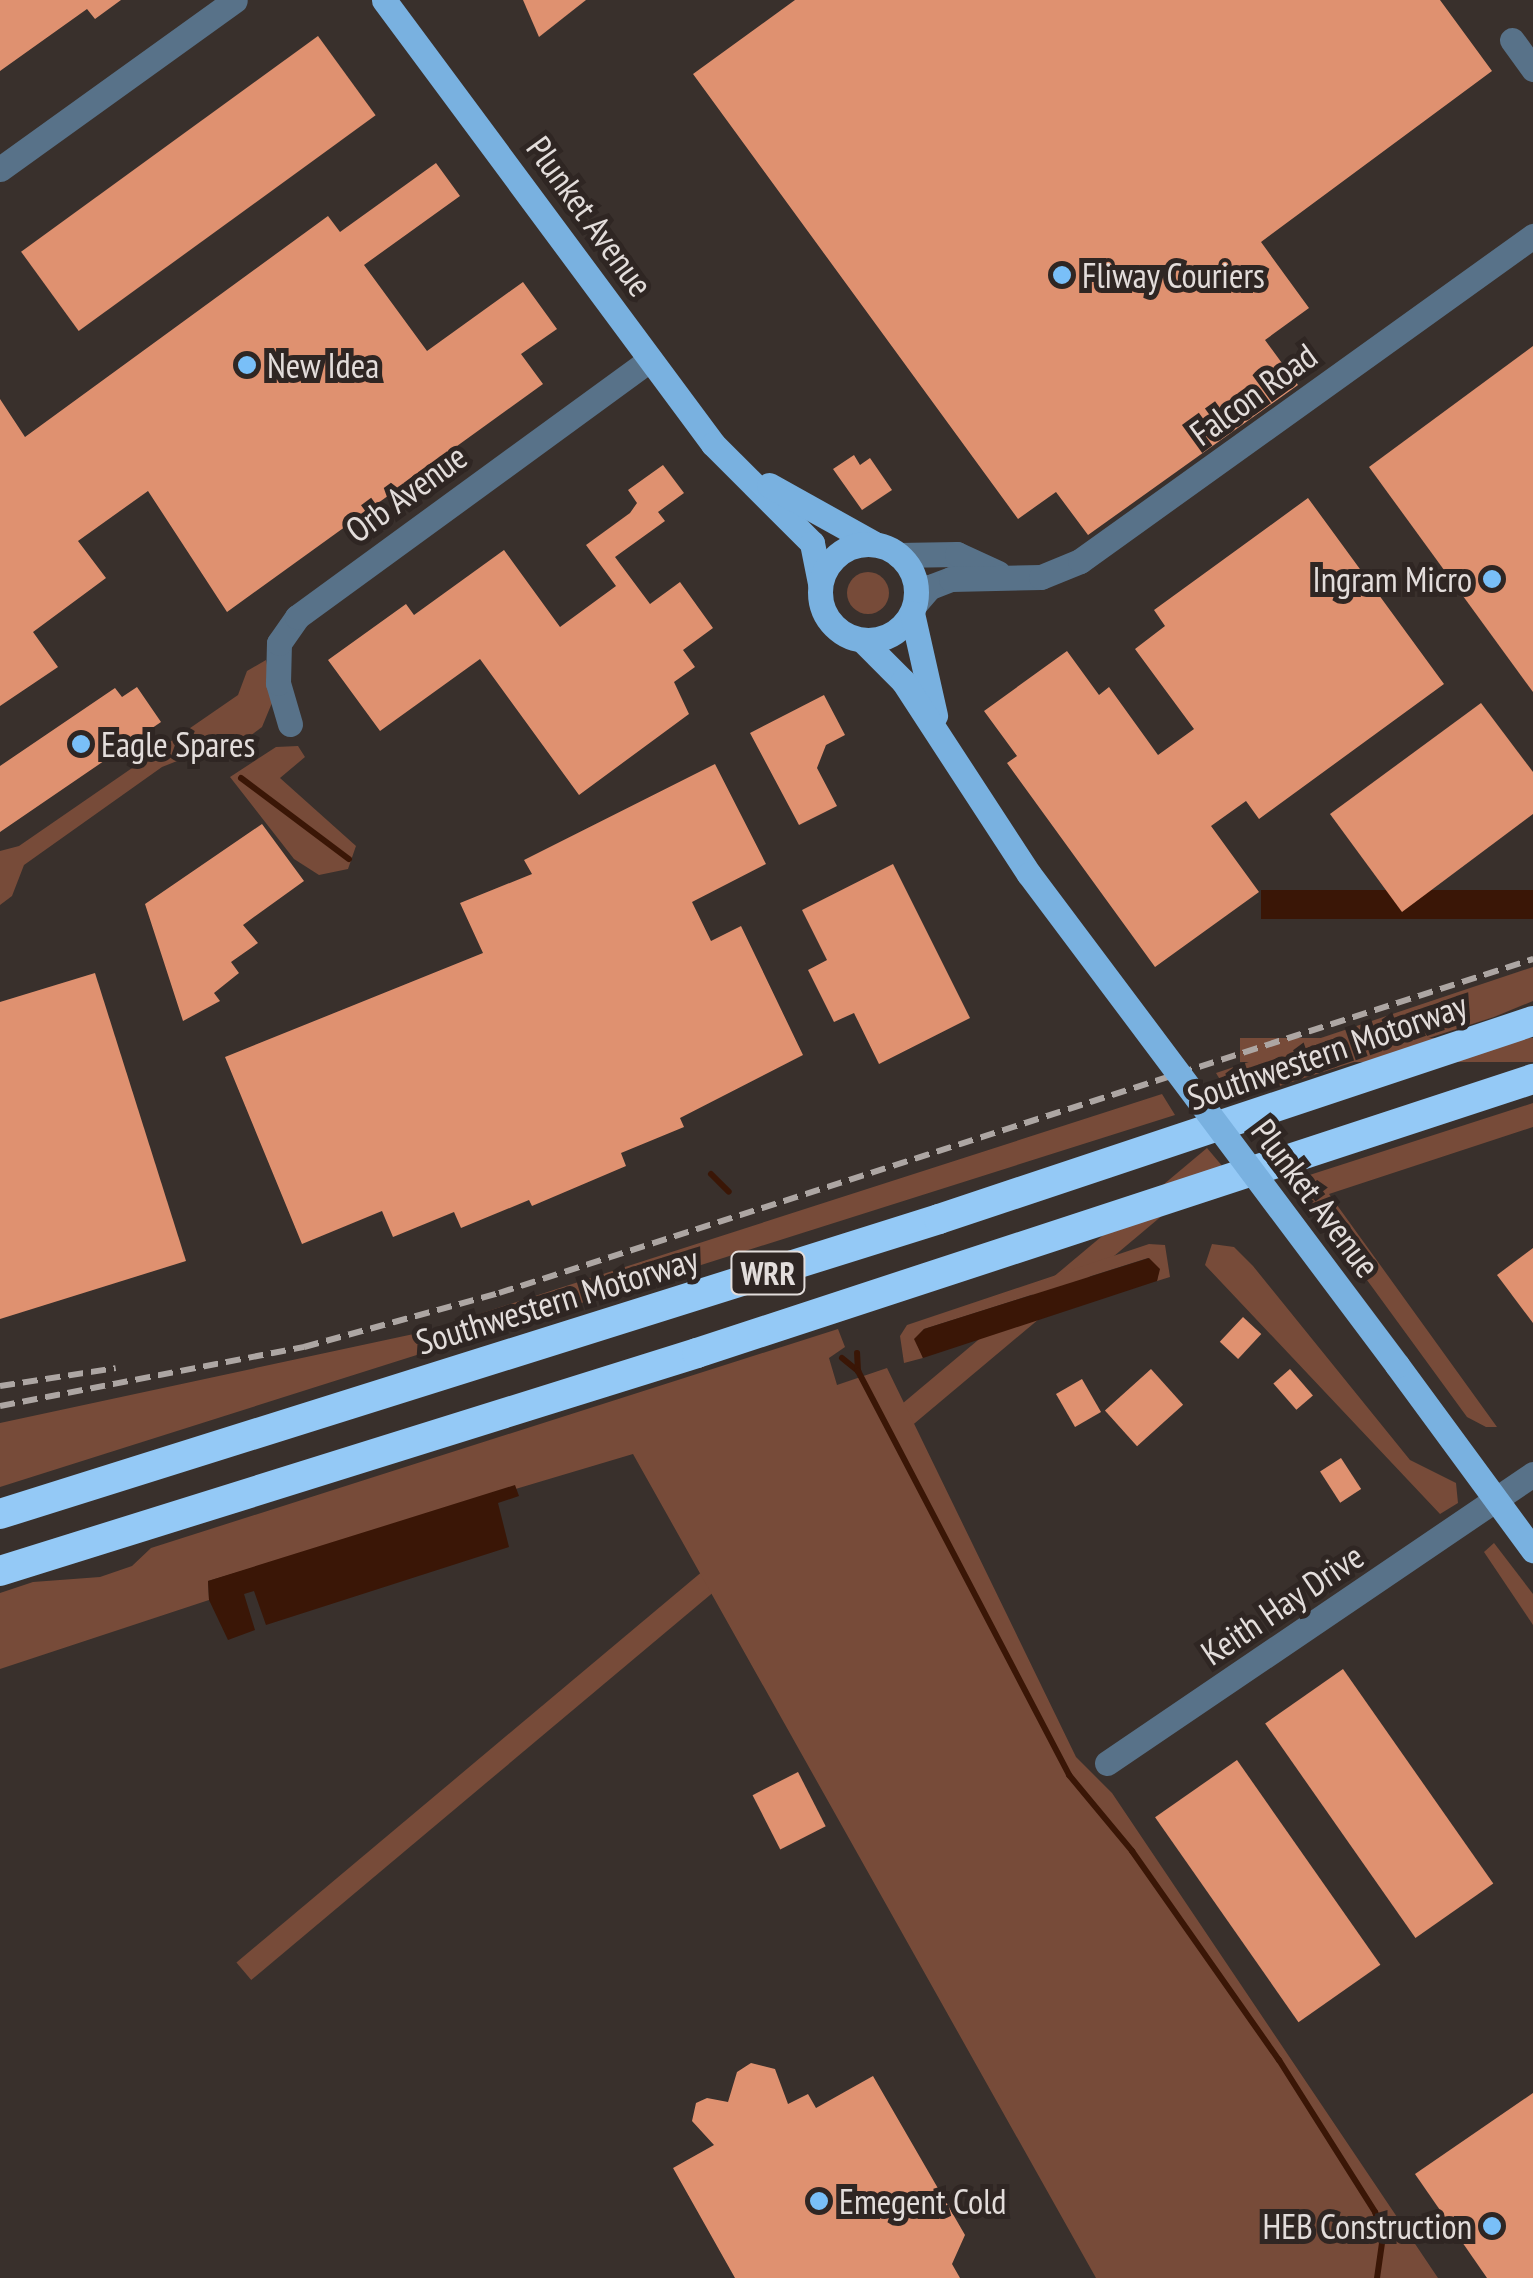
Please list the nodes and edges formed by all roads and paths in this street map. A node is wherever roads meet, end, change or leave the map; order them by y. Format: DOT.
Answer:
graph roads {
  1 [pos="236,0"];
  2 [pos="384,0"];
  3 [pos="1512,40"];
  4 [pos="1533,68"];
  5 [pos="0,169"];
  6 [pos="1533,236"];
  7 [pos="650,360"];
  8 [pos="742,471"];
  9 [pos="887,550"];
  10 [pos="1002,575"];
  11 [pos="820,583"];
  12 [pos="913,608"];
  13 [pos="863,640"];
  14 [pos="290,724"];
  15 [pos="943,738"];
  16 [pos="1533,1021"];
  17 [pos="1533,1079"];
  18 [pos="1533,1474"];
  19 [pos="1496,1502"];
  20 [pos="0,1514"];
  21 [pos="1533,1550"];
  22 [pos="0,1571"];
  23 [pos="1106,1763"];
  1 -- 5 [label="street"];
  2 -- 7 [label="main road, Plunket Avenue"];
  3 -- 4 [label="street"];
  6 -- 10 [label="street, Falcon Road"];
  7 -- 8 [label="main road, Plunket Avenue"];
  7 -- 14 [label="street, Orb Avenue"];
  8 -- 9 [label="main road, Plunket Avenue"];
  8 -- 11 [label="main road, Plunket Avenue"];
  9 -- 10 [label="street, Falcon Road"];
  9 -- 11 [label="main road"];
  9 -- 12 [label="main road"];
  10 -- 12 [label="street, Falcon Road"];
  11 -- 13 [label="main road"];
  12 -- 13 [label="main road"];
  12 -- 15 [label="main road, Plunket Avenue"];
  13 -- 15 [label="main road, Plunket Avenue"];
  15 -- 19 [label="main road, Plunket Avenue, bridge"];
  16 -- 20 [label="highway, Southwestern Motorway / WRR"];
  17 -- 22 [label="highway, WRR"];
  18 -- 19 [label="street, Keith Hay Drive"];
  19 -- 21 [label="main road, Plunket Avenue"];
  19 -- 23 [label="street, Keith Hay Drive"];
}
